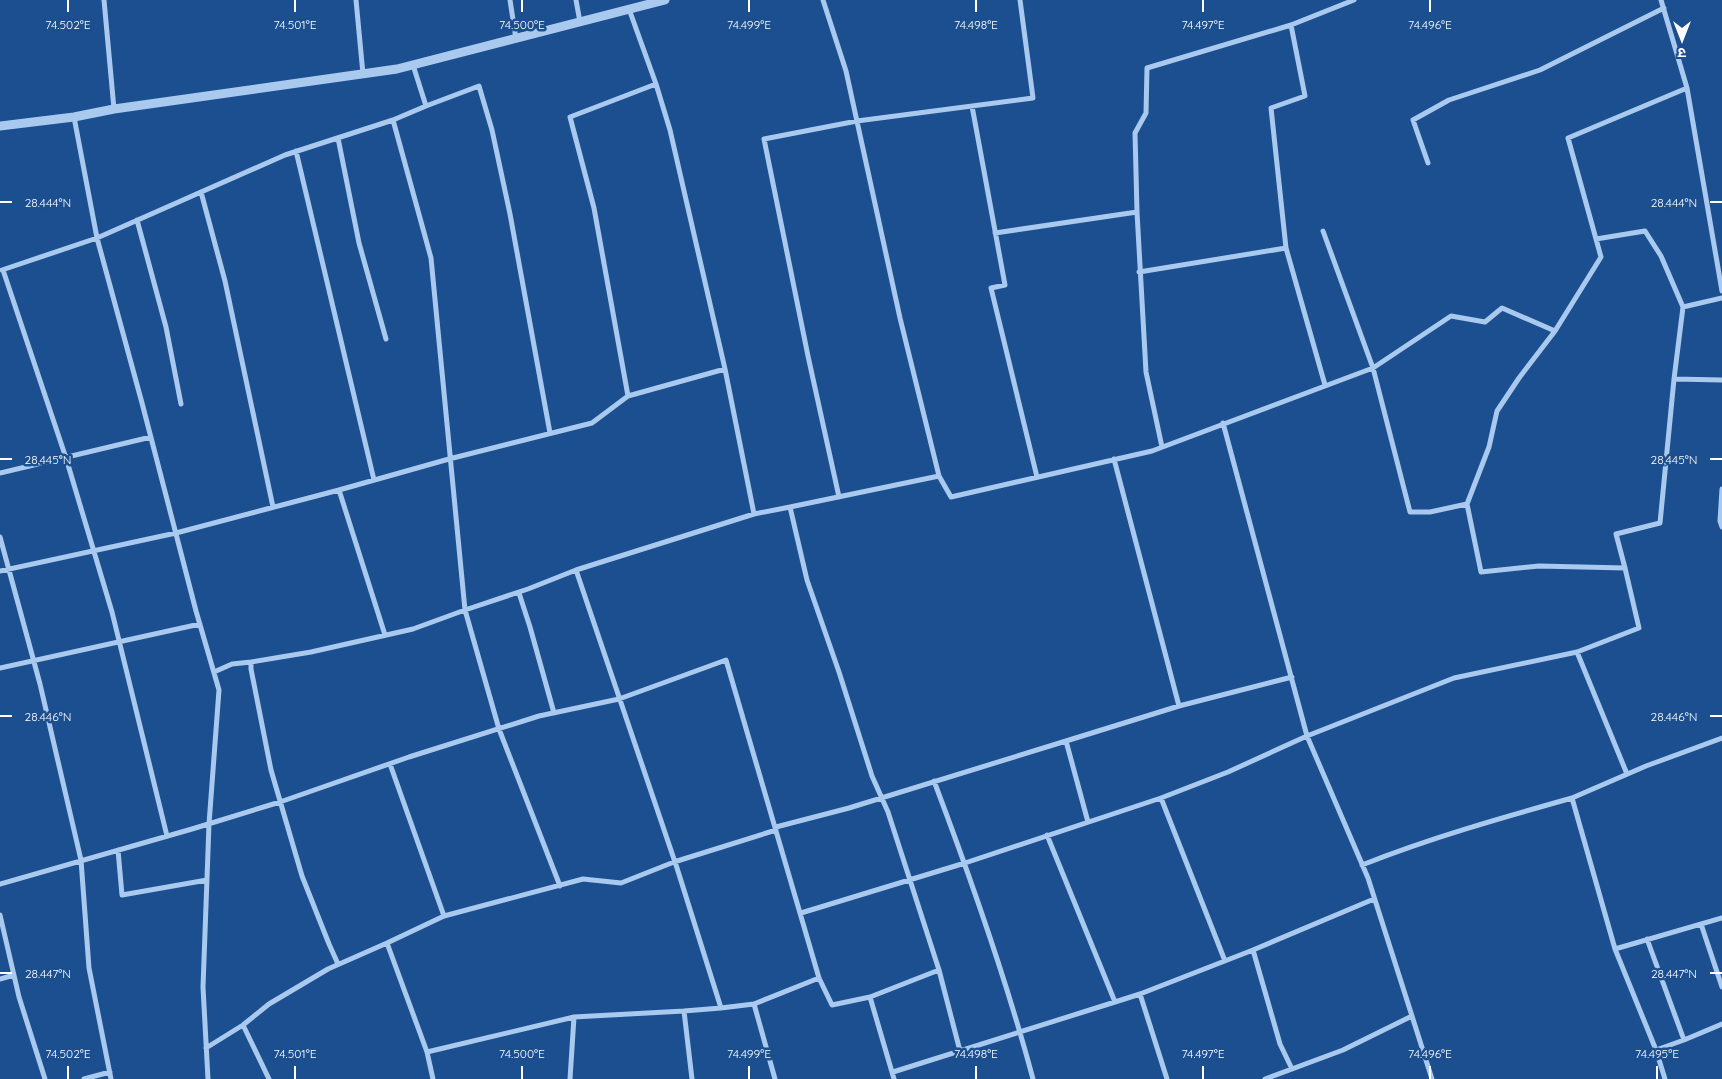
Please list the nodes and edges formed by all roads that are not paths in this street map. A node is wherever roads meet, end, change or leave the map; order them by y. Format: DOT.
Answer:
graph roads {
  1 [pos="104,0"];
  2 [pos="356,0"];
  3 [pos="510,0"];
  4 [pos="576,0"];
  5 [pos="663,0"];
  6 [pos="823,0"];
  7 [pos="1020,0"];
  8 [pos="1354,0"];
  9 [pos="1661,0"];
  10 [pos="628,8"];
  11 [pos="1664,8"];
  12 [pos="580,22"];
  13 [pos="1291,25"];
  14 [pos="516,39"];
  15 [pos="413,65"];
  16 [pos="363,74"];
  17 [pos="656,84"];
  18 [pos="1687,88"];
  19 [pos="426,106"];
  20 [pos="972,106"];
  21 [pos="114,109"];
  22 [pos="74,117"];
  23 [pos="393,120"];
  24 [pos="857,121"];
  25 [pos="0,126"];
  26 [pos="338,138"];
  27 [pos="296,151"];
  28 [pos="1428,163"];
  29 [pos="201,192"];
  30 [pos="1137,212"];
  31 [pos="137,220"];
  32 [pos="1323,231"];
  33 [pos="995,233"];
  34 [pos="97,238"];
  35 [pos="1596,239"];
  36 [pos="1286,248"];
  37 [pos="2,270"];
  38 [pos="1139,272"];
  39 [pos="1722,291"];
  40 [pos="1722,298"];
  41 [pos="1683,307"];
  42 [pos="1555,331"];
  43 [pos="386,339"];
  44 [pos="1373,368"];
  45 [pos="725,369"];
  46 [pos="1674,379"];
  47 [pos="1722,380"];
  48 [pos="1325,385"];
  49 [pos="628,396"];
  50 [pos="181,404"];
  51 [pos="1223,423"];
  52 [pos="550,433"];
  53 [pos="151,437"];
  54 [pos="1162,447"];
  55 [pos="66,458"];
  56 [pos="450,459"];
  57 [pos="1114,459"];
  58 [pos="0,473"];
  59 [pos="939,476"];
  60 [pos="1037,477"];
  61 [pos="374,480"];
  62 [pos="1722,488"];
  63 [pos="339,490"];
  64 [pos="839,497"];
  65 [pos="1467,504"];
  66 [pos="273,507"];
  67 [pos="790,507"];
  68 [pos="754,514"];
  69 [pos="1722,527"];
  70 [pos="176,533"];
  71 [pos="0,537"];
  72 [pos="94,550"];
  73 [pos="1625,568"];
  74 [pos="9,569"];
  75 [pos="576,570"];
  76 [pos="0,571"];
  77 [pos="518,593"];
  78 [pos="465,610"];
  79 [pos="200,624"];
  80 [pos="384,635"];
  81 [pos="120,642"];
  82 [pos="1577,652"];
  83 [pos="34,660"];
  84 [pos="252,662"];
  85 [pos="0,668"];
  86 [pos="214,672"];
  87 [pos="1292,677"];
  88 [pos="619,699"];
  89 [pos="1180,706"];
  90 [pos="554,713"];
  91 [pos="499,729"];
  92 [pos="1307,736"];
  93 [pos="1722,738"];
  94 [pos="1066,741"];
  95 [pos="390,764"];
  96 [pos="1627,774"];
  97 [pos="934,782"];
  98 [pos="882,798"];
  99 [pos="1161,798"];
  100 [pos="1572,798"];
  101 [pos="280,802"];
  102 [pos="1088,822"];
  103 [pos="209,824"];
  104 [pos="776,828"];
  105 [pos="1047,835"];
  106 [pos="167,836"];
  107 [pos="118,850"];
  108 [pos="81,860"];
  109 [pos="674,862"];
  110 [pos="965,863"];
  111 [pos="1362,865"];
  112 [pos="910,879"];
  113 [pos="207,880"];
  114 [pos="0,884"];
  115 [pos="560,886"];
  116 [pos="1374,899"];
  117 [pos="800,912"];
  118 [pos="0,915"];
  119 [pos="444,916"];
  120 [pos="1722,918"];
  121 [pos="1701,924"];
  122 [pos="1648,939"];
  123 [pos="387,943"];
  124 [pos="1615,949"];
  125 [pos="1253,950"];
  126 [pos="1225,961"];
  127 [pos="338,964"];
  128 [pos="939,970"];
  129 [pos="14,975"];
  130 [pos="819,978"];
  131 [pos="0,979"];
  132 [pos="1722,987"];
  133 [pos="1140,994"];
  134 [pos="870,997"];
  135 [pos="1115,1002"];
  136 [pos="754,1004"];
  137 [pos="721,1008"];
  138 [pos="684,1011"];
  139 [pos="1412,1016"];
  140 [pos="574,1017"];
  141 [pos="1722,1024"];
  142 [pos="243,1025"];
  143 [pos="1020,1032"];
  144 [pos="1684,1040"];
  145 [pos="206,1048"];
  146 [pos="1656,1050"];
  147 [pos="960,1051"];
  148 [pos="427,1052"];
  149 [pos="1292,1069"];
  150 [pos="110,1072"];
  151 [pos="893,1072"];
  152 [pos="45,1079"];
  153 [pos="84,1079"];
  154 [pos="111,1079"];
  155 [pos="208,1079"];
  156 [pos="269,1079"];
  157 [pos="433,1079"];
  158 [pos="570,1079"];
  159 [pos="692,1079"];
  160 [pos="775,1079"];
  161 [pos="894,1079"];
  162 [pos="1033,1079"];
  163 [pos="1167,1079"];
  164 [pos="1265,1079"];
  165 [pos="1432,1079"];
  166 [pos="1665,1079"];
  1 -- 21 [label="street"];
  2 -- 16 [label="street"];
  3 -- 14 [label="street"];
  4 -- 12 [label="street"];
  5 -- 10 [label="street"];
  6 -- 24 [label="street"];
  7 -- 20 [label="street"];
  8 -- 13 [label="street"];
  9 -- 11 [label="street"];
  10 -- 12 [label="street"];
  10 -- 17 [label="street"];
  11 -- 18 [label="street"];
  11 -- 28 [label="street"];
  12 -- 14 [label="street"];
  13 -- 30 [label="street"];
  13 -- 36 [label="street"];
  14 -- 15 [label="street"];
  15 -- 16 [label="street"];
  15 -- 19 [label="street"];
  16 -- 21 [label="street"];
  17 -- 45 [label="street"];
  17 -- 49 [label="street"];
  18 -- 35 [label="street"];
  18 -- 39 [label="street"];
  19 -- 23 [label="street"];
  19 -- 52 [label="street"];
  20 -- 24 [label="street"];
  20 -- 33 [label="street"];
  21 -- 22 [label="street"];
  22 -- 25 [label="street"];
  22 -- 34 [label="street"];
  23 -- 26 [label="street"];
  23 -- 56 [label="street"];
  24 -- 59 [label="street"];
  24 -- 64 [label="street"];
  26 -- 27 [label="street"];
  26 -- 43 [label="street"];
  27 -- 29 [label="street"];
  27 -- 61 [label="street"];
  29 -- 31 [label="street"];
  29 -- 66 [label="street"];
  30 -- 33 [label="street"];
  30 -- 38 [label="street"];
  31 -- 34 [label="street"];
  31 -- 50 [label="street"];
  32 -- 44 [label="street"];
  33 -- 60 [label="street"];
  34 -- 37 [label="street"];
  34 -- 53 [label="street"];
  35 -- 41 [label="street"];
  35 -- 42 [label="street"];
  36 -- 38 [label="street"];
  36 -- 48 [label="street"];
  37 -- 55 [label="street"];
  38 -- 54 [label="street"];
  40 -- 41 [label="street"];
  41 -- 46 [label="street"];
  42 -- 44 [label="street"];
  42 -- 65 [label="street"];
  44 -- 48 [label="street"];
  44 -- 65 [label="street"];
  45 -- 49 [label="street"];
  45 -- 68 [label="street"];
  46 -- 47 [label="street"];
  46 -- 73 [label="street"];
  48 -- 51 [label="street"];
  49 -- 52 [label="street"];
  51 -- 54 [label="street"];
  51 -- 87 [label="street"];
  52 -- 56 [label="street"];
  53 -- 55 [label="street"];
  53 -- 70 [label="street"];
  54 -- 57 [label="street"];
  55 -- 58 [label="street"];
  55 -- 72 [label="street"];
  56 -- 61 [label="street"];
  56 -- 78 [label="street"];
  57 -- 60 [label="street"];
  57 -- 89 [label="street"];
  59 -- 60 [label="street"];
  59 -- 64 [label="street"];
  61 -- 63 [label="street"];
  62 -- 69 [label="street"];
  63 -- 66 [label="street"];
  63 -- 80 [label="street"];
  64 -- 67 [label="street"];
  65 -- 73 [label="street"];
  66 -- 70 [label="street"];
  67 -- 68 [label="street"];
  67 -- 98 [label="street"];
  68 -- 75 [label="street"];
  70 -- 72 [label="street"];
  70 -- 79 [label="street"];
  71 -- 74 [label="street"];
  72 -- 74 [label="street"];
  72 -- 81 [label="street"];
  73 -- 82 [label="street"];
  74 -- 76 [label="street"];
  74 -- 83 [label="street"];
  75 -- 77 [label="street"];
  75 -- 88 [label="street"];
  77 -- 78 [label="street"];
  77 -- 90 [label="street"];
  78 -- 80 [label="street"];
  78 -- 91 [label="street"];
  79 -- 81 [label="street"];
  79 -- 86 [label="street"];
  80 -- 84 [label="street"];
  81 -- 83 [label="street"];
  81 -- 106 [label="street"];
  82 -- 92 [label="street"];
  82 -- 96 [label="street"];
  83 -- 85 [label="street"];
  83 -- 108 [label="street"];
  84 -- 86 [label="street"];
  84 -- 101 [label="street"];
  86 -- 103 [label="street"];
  87 -- 89 [label="street"];
  87 -- 92 [label="street"];
  88 -- 90 [label="street"];
  88 -- 104 [label="street"];
  88 -- 109 [label="street"];
  89 -- 94 [label="street"];
  90 -- 91 [label="street"];
  91 -- 95 [label="street"];
  91 -- 115 [label="street"];
  92 -- 99 [label="street"];
  92 -- 111 [label="street"];
  93 -- 96 [label="street"];
  94 -- 97 [label="street"];
  94 -- 102 [label="street"];
  95 -- 101 [label="street"];
  95 -- 119 [label="street"];
  96 -- 100 [label="street"];
  97 -- 98 [label="street"];
  97 -- 110 [label="street"];
  98 -- 104 [label="street"];
  98 -- 112 [label="street"];
  99 -- 102 [label="street"];
  99 -- 126 [label="street"];
  100 -- 111 [label="street"];
  100 -- 124 [label="street"];
  101 -- 103 [label="street"];
  101 -- 127 [label="street"];
  102 -- 105 [label="street"];
  103 -- 106 [label="street"];
  103 -- 113 [label="street"];
  104 -- 109 [label="street"];
  104 -- 117 [label="street"];
  105 -- 110 [label="street"];
  105 -- 135 [label="street"];
  106 -- 107 [label="street"];
  107 -- 108 [label="street"];
  107 -- 113 [label="street"];
  108 -- 114 [label="street"];
  108 -- 150 [label="street"];
  109 -- 115 [label="street"];
  109 -- 137 [label="street"];
  110 -- 112 [label="street"];
  110 -- 143 [label="street"];
  111 -- 116 [label="street"];
  112 -- 117 [label="street"];
  112 -- 128 [label="street"];
  113 -- 145 [label="street"];
  115 -- 119 [label="street"];
  116 -- 125 [label="street"];
  116 -- 139 [label="street"];
  117 -- 130 [label="street"];
  118 -- 129 [label="street"];
  119 -- 123 [label="street"];
  120 -- 121 [label="street"];
  121 -- 122 [label="street"];
  121 -- 132 [label="street"];
  122 -- 124 [label="street"];
  122 -- 144 [label="street"];
  123 -- 127 [label="street"];
  123 -- 148 [label="street"];
  124 -- 146 [label="street"];
  125 -- 126 [label="street"];
  125 -- 149 [label="street"];
  126 -- 133 [label="street"];
  127 -- 142 [label="street"];
  128 -- 134 [label="street"];
  128 -- 147 [label="street"];
  129 -- 131 [label="street"];
  129 -- 152 [label="street"];
  130 -- 134 [label="street"];
  130 -- 136 [label="street"];
  133 -- 135 [label="street"];
  133 -- 163 [label="street"];
  134 -- 151 [label="street"];
  135 -- 143 [label="street"];
  136 -- 137 [label="street"];
  136 -- 160 [label="street"];
  137 -- 138 [label="street"];
  138 -- 140 [label="street"];
  138 -- 159 [label="street"];
  139 -- 149 [label="street"];
  139 -- 165 [label="street"];
  140 -- 148 [label="street"];
  140 -- 158 [label="street"];
  141 -- 144 [label="street"];
  142 -- 145 [label="street"];
  142 -- 156 [label="street"];
  143 -- 147 [label="street"];
  143 -- 162 [label="street"];
  144 -- 146 [label="street"];
  145 -- 155 [label="street"];
  146 -- 166 [label="street"];
  147 -- 151 [label="street"];
  148 -- 157 [label="street"];
  149 -- 164 [label="street"];
  150 -- 153 [label="street"];
  150 -- 154 [label="street"];
  151 -- 161 [label="street"];
}
